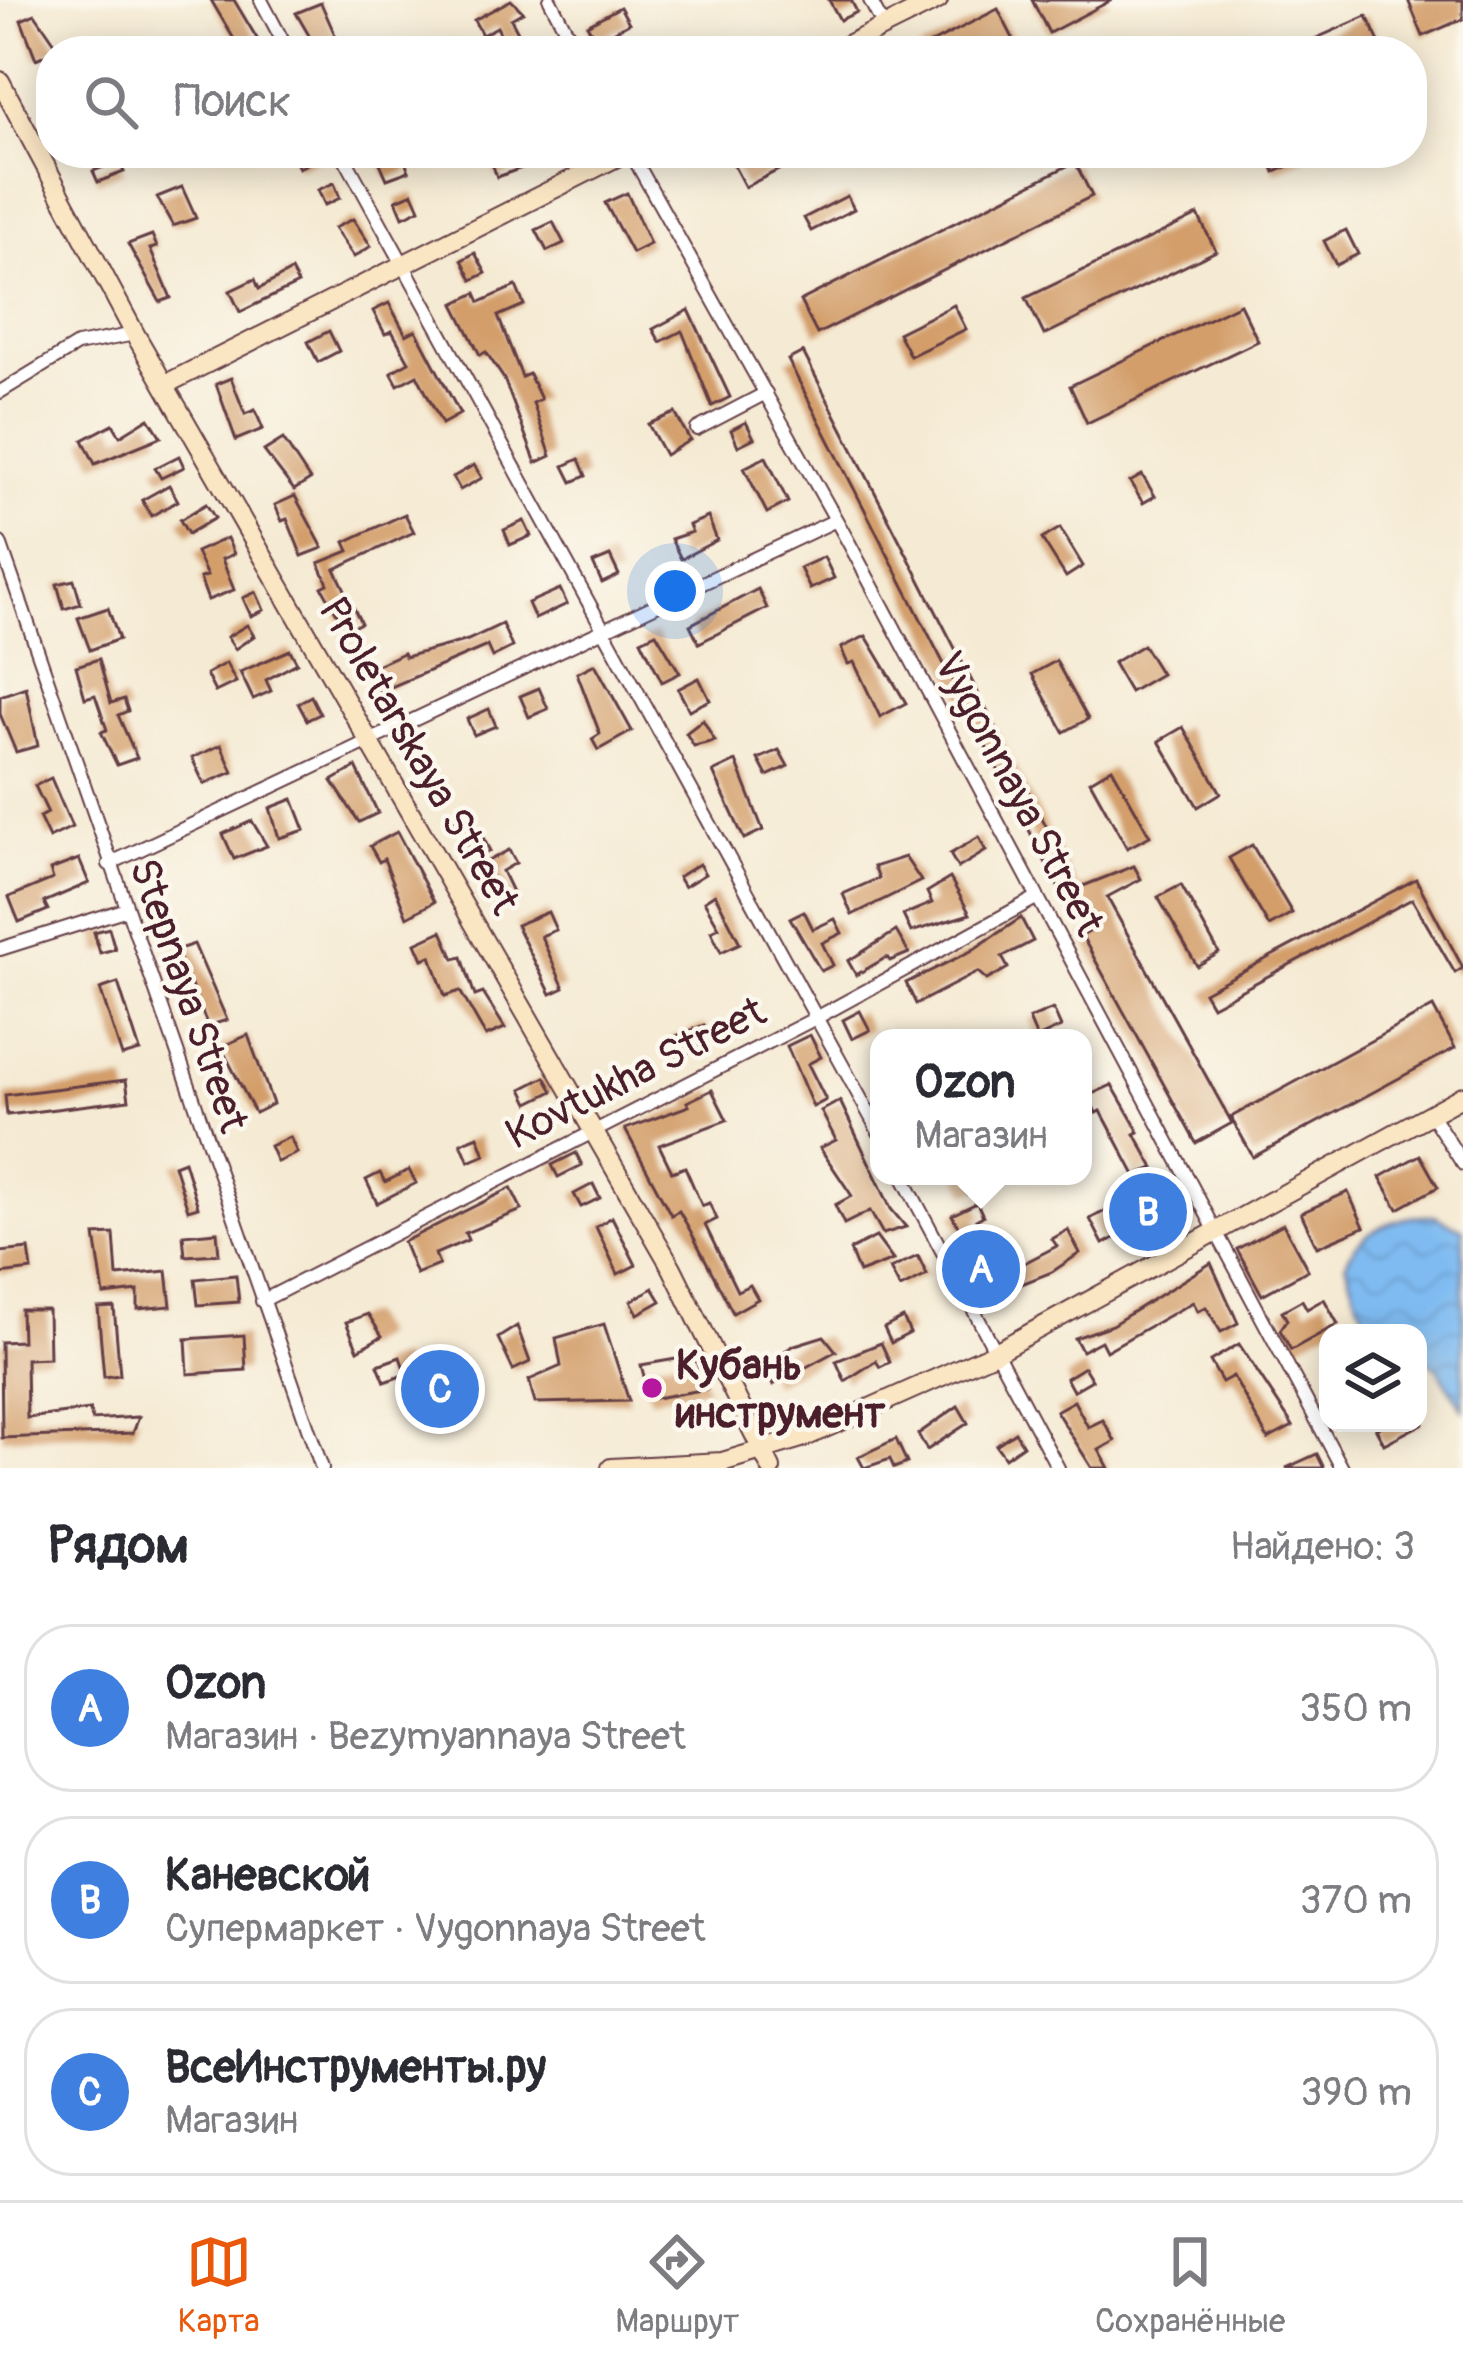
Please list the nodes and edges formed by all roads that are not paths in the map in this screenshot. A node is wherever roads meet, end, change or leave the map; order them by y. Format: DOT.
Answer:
graph roads {
  1 [pos="261,0"];
  2 [pos="550,0"];
  3 [pos="870,0"];
  4 [pos="938,0"];
  5 [pos="884,27"];
  6 [pos="280,36"];
  7 [pos="569,36"];
  8 [pos="866,36"];
  9 [pos="0,80"];
  10 [pos="36,148"];
  11 [pos="47,168"];
  12 [pos="350,168"];
  13 [pos="598,168"];
  14 [pos="637,168"];
  15 [pos="403,267"];
  16 [pos="135,334"];
  17 [pos="166,384"];
  18 [pos="0,392"];
  19 [pos="766,393"];
  20 [pos="697,429"];
  21 [pos="834,521"];
  22 [pos="0,542"];
  23 [pos="602,628"];
  24 [pos="371,737"];
  25 [pos="109,864"];
  26 [pos="1036,898"];
  27 [pos="127,910"];
  28 [pos="0,949"];
  29 [pos="818,1017"];
  30 [pos="1463,1096"];
  31 [pos="1430,1114"];
  32 [pos="870,1115"];
  33 [pos="590,1130"];
  34 [pos="1463,1164"];
  35 [pos="907,1185"];
  36 [pos="1214,1234"];
  37 [pos="262,1301"];
  38 [pos="996,1352"];
  39 [pos="767,1460"];
  40 [pos="322,1468"];
  41 [pos="611,1468"];
  42 [pos="1058,1468"];
  43 [pos="1342,1468"];
  1 -- 6 [label="street"];
  2 -- 7 [label="street"];
  3 -- 5 [label="street"];
  4 -- 5 [label="street"];
  5 -- 8 [label="street"];
  9 -- 10 [label="street, Proletarskaya Street"];
  11 -- 16 [label="street, Proletarskaya Street"];
  12 -- 15 [label="street"];
  13 -- 15 [label="street"];
  14 -- 19 [label="street, Vygonnaya Street"];
  15 -- 17 [label="street"];
  15 -- 23 [label="street"];
  16 -- 17 [label="street, Proletarskaya Street"];
  16 -- 18 [label="street"];
  17 -- 24 [label="street, Proletarskaya Street"];
  19 -- 20 [label="street"];
  19 -- 21 [label="street, Vygonnaya Street"];
  21 -- 23 [label="street"];
  21 -- 26 [label="street, Vygonnaya Street"];
  22 -- 25 [label="street, Stepnaya Street"];
  23 -- 24 [label="street"];
  23 -- 29 [label="street"];
  24 -- 25 [label="street"];
  24 -- 33 [label="street, Proletarskaya Street"];
  25 -- 27 [label="street, Stepnaya Street"];
  26 -- 29 [label="street, Kovtukha Street"];
  26 -- 36 [label="street, Vygonnaya Street"];
  27 -- 28 [label="street"];
  27 -- 37 [label="street, Stepnaya Street"];
  29 -- 32 [label="street"];
  29 -- 33 [label="street, Kovtukha Street"];
  30 -- 31 [label="street"];
  31 -- 34 [label="street"];
  31 -- 36 [label="street"];
  33 -- 37 [label="street, Kovtukha Street"];
  33 -- 39 [label="street, Proletarskaya Street"];
  35 -- 38 [label="street"];
  36 -- 38 [label="street"];
  36 -- 43 [label="street, Vygonnaya Street"];
  37 -- 40 [label="street, Stepnaya Street"];
  38 -- 39 [label="street"];
  38 -- 42 [label="street"];
  39 -- 41 [label="street"];
}
